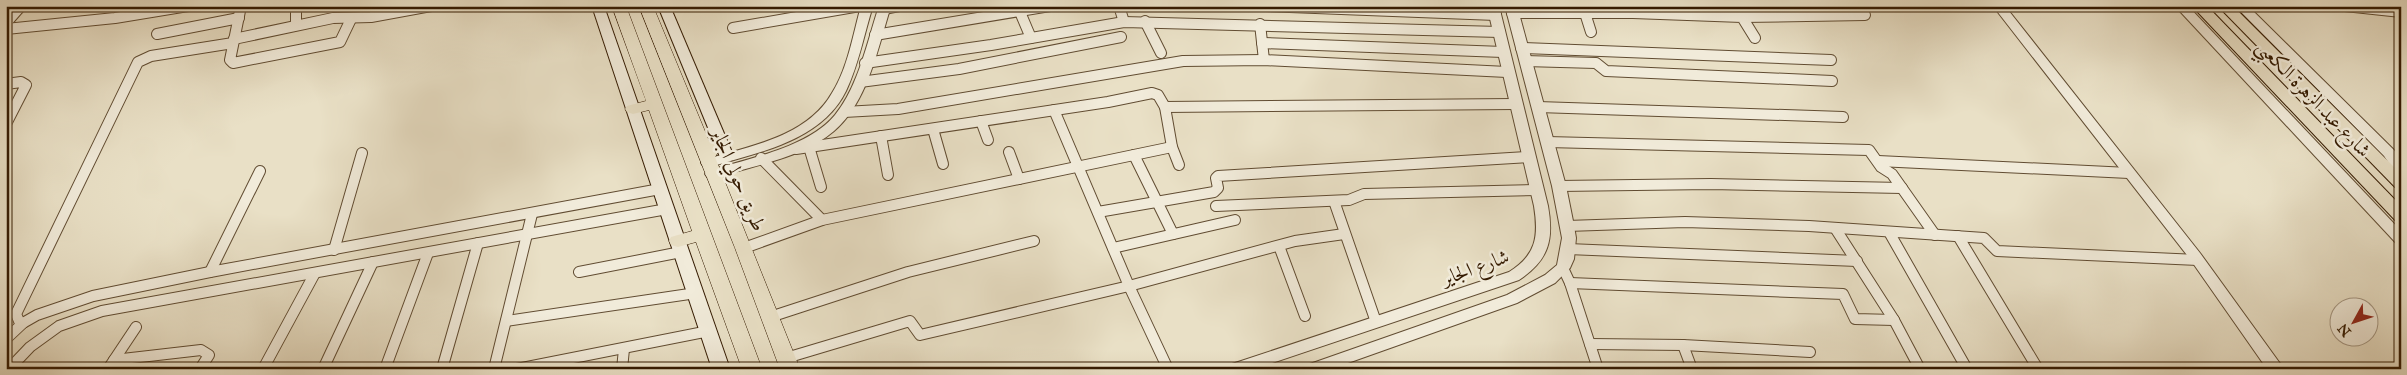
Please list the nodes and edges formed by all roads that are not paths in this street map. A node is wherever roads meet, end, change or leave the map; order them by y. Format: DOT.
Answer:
graph roads {
  1 [pos="21,6"];
  2 [pos="188,6"];
  3 [pos="241,6"];
  4 [pos="296,6"];
  5 [pos="431,6"];
  6 [pos="598,6"];
  7 [pos="619,6"];
  8 [pos="646,6"];
  9 [pos="664,6"];
  10 [pos="860,6"];
  11 [pos="867,6"];
  12 [pos="900,6"];
  13 [pos="1050,6"];
  14 [pos="1119,6"];
  15 [pos="1266,6"];
  16 [pos="1675,6"];
  17 [pos="1720,6"];
  18 [pos="1754,6"];
  19 [pos="1999,6"];
  20 [pos="2181,6"];
  21 [pos="2199,6"];
  22 [pos="2225,6"];
  23 [pos="2241,6"];
  24 [pos="2345,6"];
  25 [pos="884,8"];
  26 [pos="817,10"];
  27 [pos="1511,10"];
  28 [pos="1600,10"];
  29 [pos="1632,10"];
  30 [pos="1494,11"];
  31 [pos="1020,12"];
  32 [pos="2401,12"];
  33 [pos="1585,13"];
  34 [pos="1679,15"];
  35 [pos="1865,15"];
  36 [pos="1760,16"];
  37 [pos="1726,17"];
  38 [pos="1742,17"];
  39 [pos="239,18"];
  40 [pos="351,18"];
  41 [pos="1145,21"];
  42 [pos="1124,22"];
  43 [pos="6,23"];
  44 [pos="1260,24"];
  45 [pos="296,25"];
  46 [pos="733,28"];
  47 [pos="6,29"];
  48 [pos="1500,32"];
  49 [pos="1590,32"];
  50 [pos="157,34"];
  51 [pos="875,34"];
  52 [pos="1121,37"];
  53 [pos="1029,38"];
  54 [pos="1755,38"];
  55 [pos="234,41"];
  56 [pos="1262,43"];
  57 [pos="1503,52"];
  58 [pos="1161,53"];
  59 [pos="1523,54"];
  60 [pos="2226,55"];
  61 [pos="1033,56"];
  62 [pos="2246,56"];
  63 [pos="1264,60"];
  64 [pos="1832,60"];
  65 [pos="865,63"];
  66 [pos="1507,72"];
  67 [pos="1832,81"];
  68 [pos="860,82"];
  69 [pos="6,84"];
  70 [pos="654,104"];
  71 [pos="1515,104"];
  72 [pos="1166,107"];
  73 [pos="1538,107"];
  74 [pos="634,109"];
  75 [pos="1054,110"];
  76 [pos="844,112"];
  77 [pos="1843,117"];
  78 [pos="981,121"];
  79 [pos="6,124"];
  80 [pos="933,128"];
  81 [pos="881,136"];
  82 [pos="719,138"];
  83 [pos="988,140"];
  84 [pos="1547,142"];
  85 [pos="809,147"];
  86 [pos="1172,147"];
  87 [pos="780,152"];
  88 [pos="1009,152"];
  89 [pos="362,153"];
  90 [pos="1134,155"];
  91 [pos="1528,156"];
  92 [pos="727,157"];
  93 [pos="754,157"];
  94 [pos="1878,161"];
  95 [pos="943,164"];
  96 [pos="709,165"];
  97 [pos="1178,165"];
  98 [pos="1078,166"];
  99 [pos="260,171"];
  100 [pos="2129,173"];
  101 [pos="888,175"];
  102 [pos="1019,179"];
  103 [pos="2399,182"];
  104 [pos="1559,186"];
  105 [pos="822,187"];
  106 [pos="1902,188"];
  107 [pos="660,189"];
  108 [pos="1537,190"];
  109 [pos="1158,200"];
  110 [pos="1334,201"];
  111 [pos="1216,206"];
  112 [pos="666,209"];
  113 [pos="1098,212"];
  114 [pos="532,214"];
  115 [pos="2401,216"];
  116 [pos="822,220"];
  117 [pos="1235,220"];
  118 [pos="1567,226"];
  119 [pos="1835,228"];
  120 [pos="1889,232"];
  121 [pos="703,234"];
  122 [pos="1173,234"];
  123 [pos="1344,234"];
  124 [pos="527,235"];
  125 [pos="1935,235"];
  126 [pos="1958,236"];
  127 [pos="2401,240"];
  128 [pos="1034,241"];
  129 [pos="478,244"];
  130 [pos="1278,246"];
  131 [pos="680,247"];
  132 [pos="744,248"];
  133 [pos="1113,248"];
  134 [pos="334,250"];
  135 [pos="1568,250"];
  136 [pos="428,253"];
  137 [pos="2198,260"];
  138 [pos="1857,261"];
  139 [pos="373,262"];
  140 [pos="1563,268"];
  141 [pos="210,272"];
  142 [pos="579,272"];
  143 [pos="315,273"];
  144 [pos="1570,284"];
  145 [pos="1129,286"];
  146 [pos="696,293"];
  147 [pos="1305,316"];
  148 [pos="770,317"];
  149 [pos="1894,320"];
  150 [pos="506,321"];
  151 [pos="1376,322"];
  152 [pos="22,324"];
  153 [pos="136,327"];
  154 [pos="6,328"];
  155 [pos="709,331"];
  156 [pos="6,340"];
  157 [pos="1590,344"];
  158 [pos="1684,345"];
  159 [pos="624,349"];
  160 [pos="1810,352"];
  161 [pos="788,363"];
  162 [pos="111,364"];
  163 [pos="1244,367"];
  164 [pos="9,369"];
  165 [pos="200,369"];
  166 [pos="263,369"];
  167 [pos="323,369"];
  168 [pos="386,369"];
  169 [pos="442,369"];
  170 [pos="494,369"];
  171 [pos="518,369"];
  172 [pos="622,369"];
  173 [pos="721,369"];
  174 [pos="752,369"];
  175 [pos="1168,369"];
  176 [pos="1313,369"];
  177 [pos="1598,369"];
  178 [pos="1692,369"];
  179 [pos="1920,369"];
  180 [pos="1967,369"];
  181 [pos="2038,369"];
  182 [pos="2276,369"];
  1 -- 43 [label="street"];
  2 -- 47 [label="street"];
  3 -- 39 [label="street"];
  4 -- 45 [label="street"];
  5 -- 40 [label="street"];
  6 -- 74 [label="main road"];
  7 -- 70 [label="highway"];
  8 -- 96 [label="highway, طريق حولي الجاير"];
  9 -- 82 [label="main road"];
  10 -- 26 [label="street"];
  11 -- 93 [label="street"];
  12 -- 25 [label="street"];
  13 -- 31 [label="street"];
  14 -- 42 [label="street"];
  15 -- 30 [label="street"];
  16 -- 34 [label="street"];
  17 -- 37 [label="street"];
  18 -- 36 [label="street"];
  19 -- 100 [label="street"];
  20 -- 60 [label="street"];
  21 -- 62 [label="main road, شارع عبد الزهرة الكعبي"];
  22 -- 103 [label="main road, شارع عبد الزهرة الكعبي"];
  23 -- 103 [label="street"];
  24 -- 32 [label="street"];
  25 -- 51 [label="street"];
  26 -- 46 [label="street"];
  27 -- 33 [label="street"];
  27 -- 59 [label="street"];
  28 -- 29 [label="street"];
  28 -- 33 [label="street"];
  29 -- 34 [label="street"];
  30 -- 48 [label="street, شارع الجاير"];
  31 -- 51 [label="street"];
  31 -- 53 [label="street"];
  33 -- 49 [label="street"];
  34 -- 37 [label="street"];
  35 -- 36 [label="street"];
  36 -- 38 [label="street"];
  37 -- 38 [label="street"];
  38 -- 54 [label="street"];
  39 -- 50 [label="street"];
  39 -- 55 [label="street"];
  40 -- 45 [label="street"];
  40 -- 55 [label="street"];
  41 -- 42 [label="street"];
  41 -- 44 [label="street"];
  41 -- 58 [label="street"];
  42 -- 53 [label="street"];
  44 -- 48 [label="street"];
  44 -- 56 [label="street"];
  45 -- 55 [label="street"];
  48 -- 57 [label="street, شارع الجاير"];
  51 -- 65 [label="street"];
  52 -- 61 [label="street"];
  53 -- 61 [label="street"];
  53 -- 65 [label="street"];
  55 -- 152 [label="street"];
  56 -- 57 [label="street"];
  56 -- 63 [label="street"];
  57 -- 66 [label="street, شارع الجاير"];
  59 -- 64 [label="street"];
  59 -- 67 [label="street"];
  59 -- 73 [label="street"];
  60 -- 62 [label="main road"];
  60 -- 127 [label="street"];
  61 -- 68 [label="street"];
  62 -- 115 [label="main road, شارع عبد الزهرة الكعبي"];
  63 -- 66 [label="street"];
  63 -- 76 [label="street"];
  65 -- 68 [label="street"];
  66 -- 71 [label="street, شارع الجاير"];
  68 -- 76 [label="street"];
  69 -- 79 [label="street"];
  70 -- 74 [label="highway"];
  70 -- 121 [label="highway"];
  71 -- 72 [label="street"];
  71 -- 91 [label="street, شارع الجاير"];
  72 -- 75 [label="street"];
  72 -- 86 [label="street"];
  73 -- 77 [label="street"];
  73 -- 84 [label="street"];
  74 -- 107 [label="main road"];
  75 -- 78 [label="street"];
  75 -- 98 [label="street"];
  76 -- 87 [label="street"];
  78 -- 80 [label="street"];
  78 -- 83 [label="street"];
  80 -- 81 [label="street"];
  80 -- 95 [label="street"];
  81 -- 85 [label="street"];
  81 -- 101 [label="street"];
  82 -- 92 [label="main road"];
  82 -- 96 [label="highway"];
  84 -- 94 [label="street"];
  84 -- 104 [label="street"];
  85 -- 87 [label="street"];
  85 -- 105 [label="street"];
  86 -- 90 [label="street"];
  86 -- 97 [label="street"];
  87 -- 93 [label="street"];
  88 -- 102 [label="street"];
  89 -- 134 [label="street"];
  90 -- 98 [label="street"];
  90 -- 109 [label="street"];
  91 -- 108 [label="street, شارع الجاير"];
  91 -- 109 [label="street"];
  92 -- 93 [label="street"];
  92 -- 96 [label="street"];
  93 -- 96 [label="street"];
  93 -- 116 [label="street"];
  94 -- 100 [label="street"];
  94 -- 106 [label="street"];
  96 -- 132 [label="highway, طريق حولي الجاير"];
  98 -- 102 [label="street"];
  98 -- 113 [label="street"];
  99 -- 141 [label="street"];
  100 -- 137 [label="street"];
  102 -- 116 [label="street"];
  104 -- 106 [label="street"];
  104 -- 118 [label="street"];
  106 -- 125 [label="street"];
  107 -- 112 [label="main road"];
  107 -- 114 [label="street"];
  108 -- 110 [label="street"];
  108 -- 151 [label="street, شارع الجاير"];
  109 -- 113 [label="street"];
  109 -- 122 [label="street"];
  110 -- 111 [label="street"];
  110 -- 123 [label="street"];
  112 -- 124 [label="street"];
  112 -- 131 [label="main road"];
  113 -- 133 [label="street"];
  114 -- 124 [label="street"];
  114 -- 134 [label="street"];
  116 -- 132 [label="street"];
  117 -- 122 [label="street"];
  118 -- 119 [label="street"];
  118 -- 135 [label="street"];
  119 -- 120 [label="street"];
  119 -- 138 [label="street"];
  120 -- 125 [label="street"];
  120 -- 180 [label="street"];
  121 -- 131 [label="highway"];
  121 -- 174 [label="highway"];
  122 -- 133 [label="street"];
  123 -- 130 [label="street"];
  123 -- 151 [label="street"];
  124 -- 129 [label="street"];
  124 -- 150 [label="street"];
  125 -- 126 [label="street"];
  126 -- 137 [label="street"];
  126 -- 181 [label="street"];
  128 -- 148 [label="street"];
  129 -- 136 [label="street"];
  129 -- 169 [label="street"];
  130 -- 145 [label="street"];
  130 -- 147 [label="street"];
  131 -- 142 [label="street"];
  131 -- 146 [label="main road"];
  132 -- 148 [label="highway, طريق حولي الجاير"];
  133 -- 145 [label="street"];
  134 -- 141 [label="street"];
  135 -- 138 [label="street"];
  135 -- 140 [label="street"];
  136 -- 139 [label="street"];
  136 -- 168 [label="street"];
  137 -- 182 [label="street"];
  138 -- 149 [label="street"];
  139 -- 143 [label="street"];
  139 -- 167 [label="street"];
  140 -- 144 [label="street"];
  140 -- 176 [label="street, شارع الجاير"];
  141 -- 152 [label="street"];
  143 -- 164 [label="street"];
  143 -- 166 [label="street"];
  144 -- 149 [label="street"];
  144 -- 157 [label="street"];
  145 -- 161 [label="street"];
  145 -- 175 [label="street"];
  146 -- 150 [label="street"];
  146 -- 155 [label="main road"];
  148 -- 161 [label="highway, طريق حولي الجاير"];
  149 -- 179 [label="street"];
  150 -- 170 [label="street"];
  151 -- 163 [label="street, شارع الجاير"];
  152 -- 154 [label="street"];
  152 -- 156 [label="street"];
  153 -- 162 [label="street"];
  155 -- 159 [label="street"];
  155 -- 173 [label="main road"];
  157 -- 158 [label="street"];
  157 -- 177 [label="street"];
  158 -- 160 [label="street"];
  158 -- 178 [label="street"];
  159 -- 171 [label="street"];
  159 -- 172 [label="street"];
  162 -- 165 [label="street"];
}
